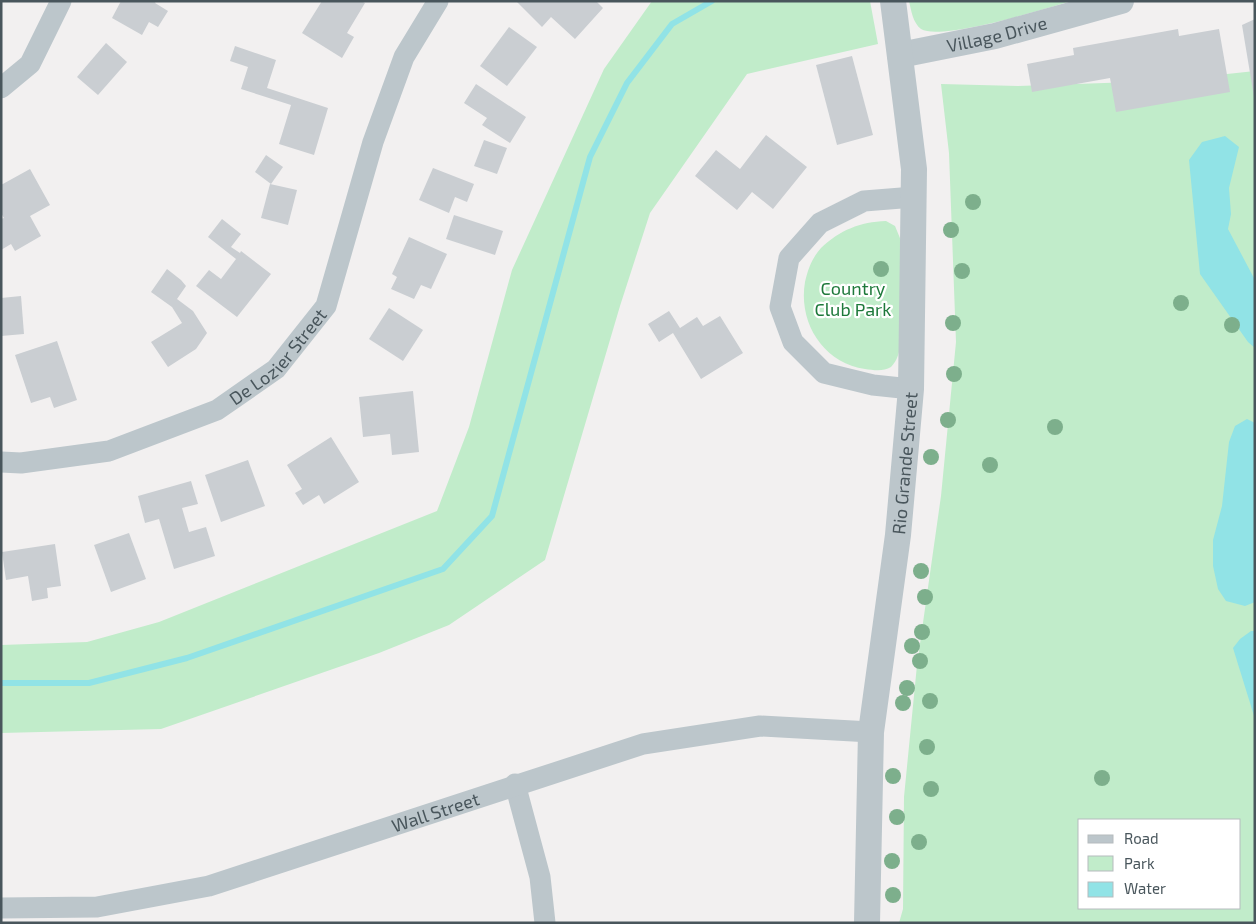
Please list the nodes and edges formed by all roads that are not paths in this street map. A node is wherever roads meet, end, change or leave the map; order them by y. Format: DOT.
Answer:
graph roads {
  1 [pos="61,1"];
  2 [pos="438,1"];
  3 [pos="893,1"];
  4 [pos="1121,1"];
  5 [pos="900,55"];
  6 [pos="1,88"];
  7 [pos="914,197"];
  8 [pos="911,389"];
  9 [pos="1,462"];
  10 [pos="870,732"];
  11 [pos="515,784"];
  12 [pos="1,908"];
  13 [pos="545,923"];
  14 [pos="867,923"];
  1 -- 6 [label="street"];
  2 -- 9 [label="street, De Lozier Street"];
  3 -- 5 [label="street, Rio Grande Street"];
  4 -- 5 [label="street, Village Drive"];
  5 -- 7 [label="street, Rio Grande Street"];
  7 -- 8 [label="street, Rio Grande Street"];
  7 -- 8 [label="street"];
  8 -- 10 [label="street, Rio Grande Street"];
  10 -- 11 [label="street, Wall Street"];
  10 -- 14 [label="street, Rio Grande Street"];
  11 -- 12 [label="street, Wall Street"];
  11 -- 13 [label="street"];
}
